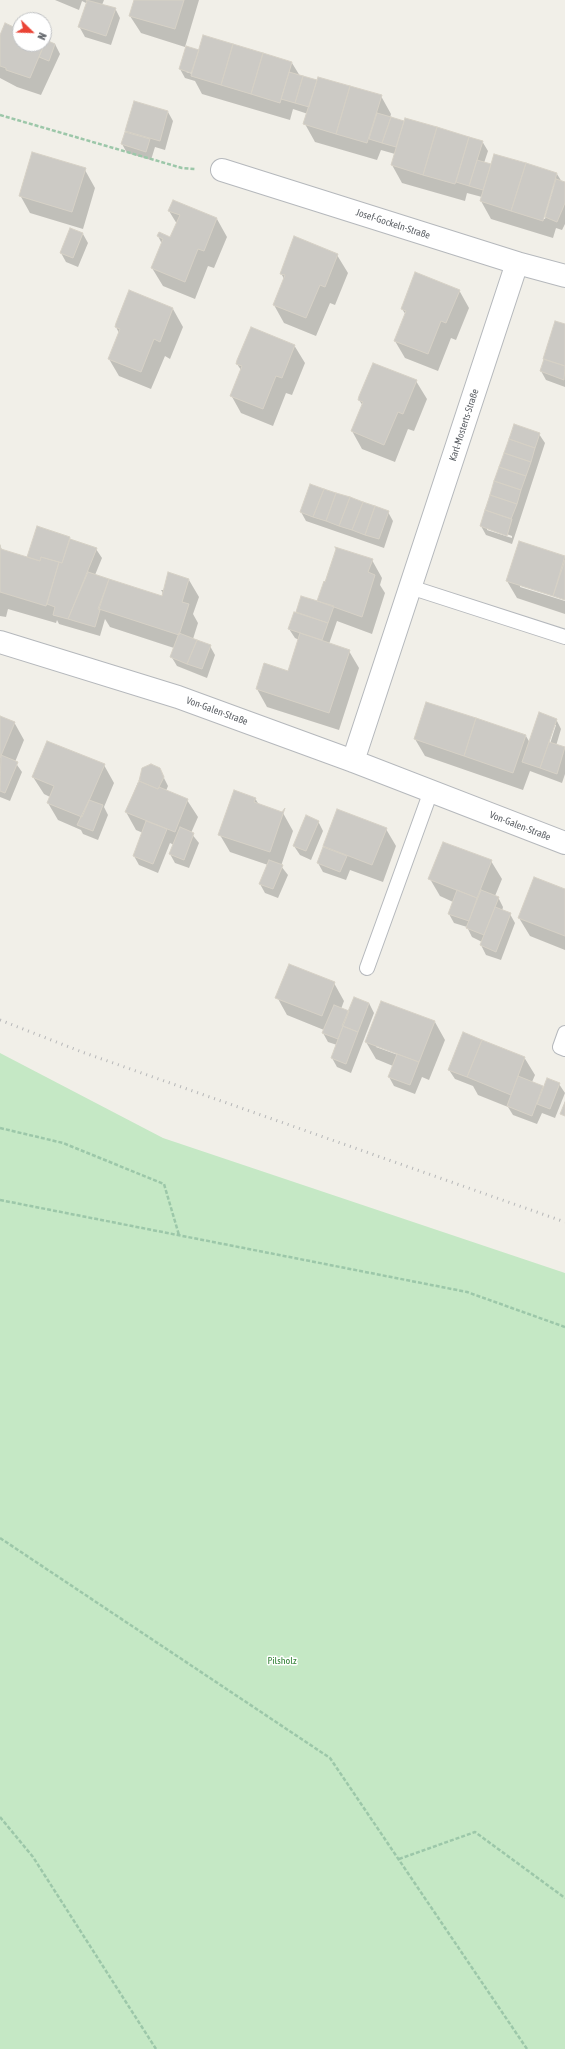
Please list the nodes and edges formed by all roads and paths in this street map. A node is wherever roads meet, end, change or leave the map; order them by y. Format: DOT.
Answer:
graph roads {
  1 [pos="0,115"];
  2 [pos="222,170"];
  3 [pos="517,263"];
  4 [pos="565,276"];
  5 [pos="410,587"];
  6 [pos="565,637"];
  7 [pos="0,642"];
  8 [pos="353,761"];
  9 [pos="431,791"];
  10 [pos="565,843"];
  11 [pos="367,968"];
  12 [pos="565,1034"];
  13 [pos="565,1049"];
  14 [pos="0,1128"];
  15 [pos="0,1200"];
  16 [pos="179,1235"];
  17 [pos="565,1327"];
  18 [pos="0,1538"];
  19 [pos="0,1817"];
  20 [pos="399,1859"];
  21 [pos="565,1898"];
  22 [pos="156,2049"];
  23 [pos="527,2049"];
  1 -- 2 [label="path"];
  2 -- 3 [label="street, Josef-Gockeln-Straße"];
  3 -- 4 [label="street, Josef-Gockeln-Straße"];
  3 -- 5 [label="street, Karl-Mosterts-Straße"];
  5 -- 6 [label="lane"];
  5 -- 8 [label="street, Karl-Mosterts-Straße"];
  7 -- 8 [label="street, Von-Galen-Straße"];
  8 -- 9 [label="street, Von-Galen-Straße"];
  9 -- 10 [label="street, Von-Galen-Straße"];
  9 -- 11 [label="lane"];
  12 -- 13 [label="lane"];
  14 -- 16 [label="path"];
  15 -- 16 [label="path"];
  16 -- 17 [label="path"];
  18 -- 20 [label="path"];
  19 -- 22 [label="path"];
  20 -- 21 [label="path"];
  20 -- 23 [label="path"];
}
